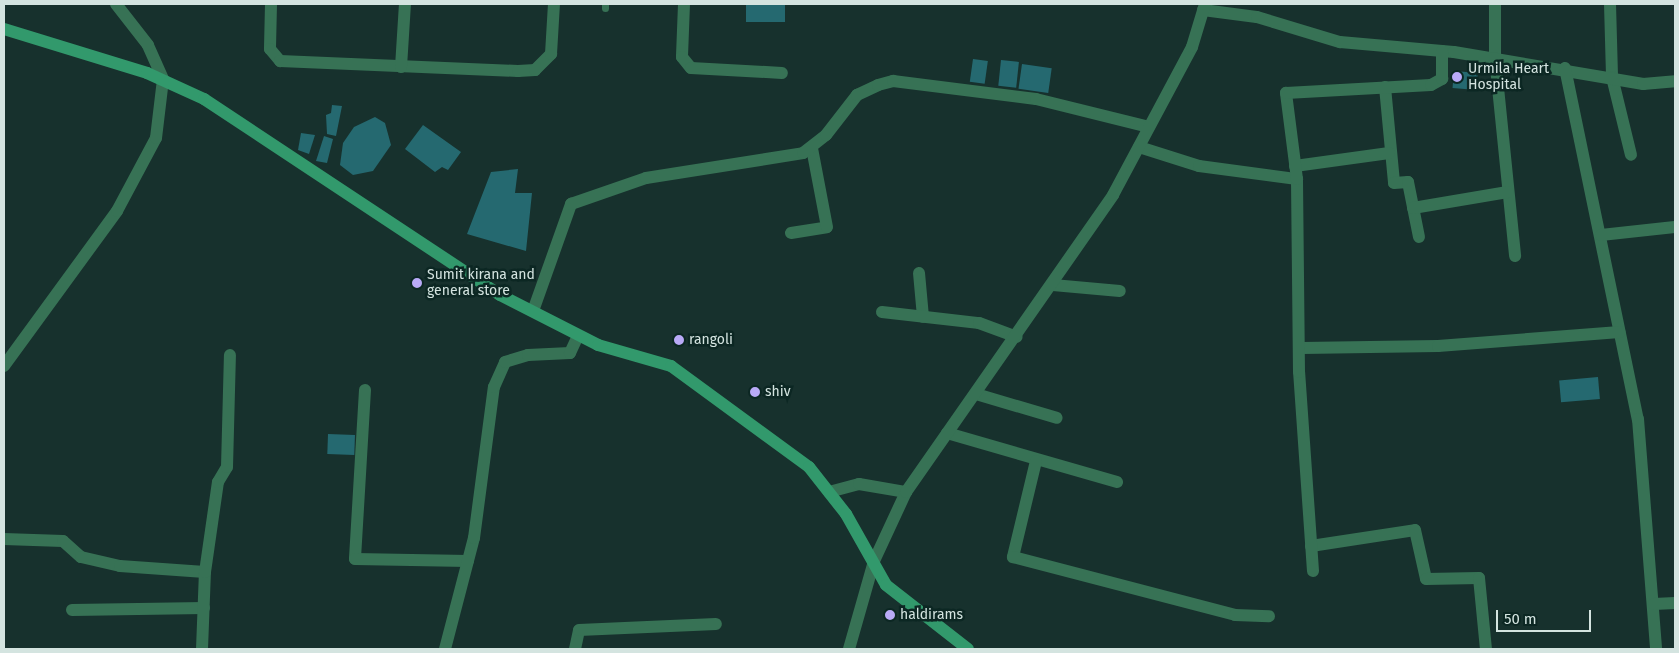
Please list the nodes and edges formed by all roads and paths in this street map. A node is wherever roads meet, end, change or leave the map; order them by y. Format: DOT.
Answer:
graph roads {
  1 [pos="116,4"];
  2 [pos="271,4"];
  3 [pos="405,4"];
  4 [pos="554,4"];
  5 [pos="684,4"];
  6 [pos="1495,4"];
  7 [pos="1610,4"];
  8 [pos="1204,7"];
  9 [pos="4,28"];
  10 [pos="1442,51"];
  11 [pos="1494,58"];
  12 [pos="401,67"];
  13 [pos="1565,68"];
  14 [pos="782,73"];
  15 [pos="1612,77"];
  16 [pos="163,79"];
  17 [pos="1675,81"];
  18 [pos="1385,87"];
  19 [pos="1149,128"];
  20 [pos="1138,147"];
  21 [pos="812,148"];
  22 [pos="1389,154"];
  23 [pos="1630,156"];
  24 [pos="1296,173"];
  25 [pos="1508,192"];
  26 [pos="1413,208"];
  27 [pos="1675,227"];
  28 [pos="791,233"];
  29 [pos="1602,235"];
  30 [pos="1419,237"];
  31 [pos="1516,256"];
  32 [pos="919,273"];
  33 [pos="1053,285"];
  34 [pos="1120,291"];
  35 [pos="533,311"];
  36 [pos="882,312"];
  37 [pos="923,317"];
  38 [pos="1619,332"];
  39 [pos="578,336"];
  40 [pos="1017,337"];
  41 [pos="1302,348"];
  42 [pos="230,355"];
  43 [pos="4,366"];
  44 [pos="365,390"];
  45 [pos="976,394"];
  46 [pos="1057,418"];
  47 [pos="947,433"];
  48 [pos="1036,461"];
  49 [pos="1117,482"];
  50 [pos="829,492"];
  51 [pos="906,492"];
  52 [pos="4,539"];
  53 [pos="1311,546"];
  54 [pos="468,561"];
  55 [pos="874,561"];
  56 [pos="1312,571"];
  57 [pos="205,572"];
  58 [pos="1675,603"];
  59 [pos="1654,604"];
  60 [pos="204,608"];
  61 [pos="72,610"];
  62 [pos="1269,616"];
  63 [pos="716,624"];
  64 [pos="964,648"];
  65 [pos="202,649"];
  66 [pos="445,649"];
  67 [pos="575,649"];
  68 [pos="849,649"];
  69 [pos="1486,649"];
  70 [pos="1656,649"];
  1 -- 16 [label="street"];
  2 -- 12 [label="street"];
  3 -- 12 [label="street"];
  4 -- 12 [label="street"];
  5 -- 14 [label="street"];
  6 -- 11 [label="street"];
  7 -- 15 [label="street"];
  8 -- 10 [label="street"];
  8 -- 19 [label="street"];
  9 -- 16 [label="main road"];
  10 -- 11 [label="street"];
  10 -- 18 [label="street"];
  11 -- 13 [label="street"];
  11 -- 25 [label="street"];
  13 -- 15 [label="street"];
  13 -- 29 [label="street"];
  15 -- 17 [label="street"];
  15 -- 23 [label="street"];
  16 -- 35 [label="main road"];
  16 -- 43 [label="street"];
  18 -- 22 [label="street"];
  18 -- 24 [label="street"];
  19 -- 20 [label="street"];
  19 -- 21 [label="street"];
  20 -- 24 [label="street"];
  20 -- 33 [label="street"];
  21 -- 28 [label="street"];
  21 -- 35 [label="street"];
  22 -- 24 [label="street"];
  22 -- 26 [label="street"];
  24 -- 41 [label="street"];
  25 -- 26 [label="street"];
  25 -- 31 [label="street"];
  26 -- 30 [label="street"];
  27 -- 29 [label="street"];
  29 -- 38 [label="street"];
  32 -- 37 [label="street"];
  33 -- 34 [label="street"];
  33 -- 40 [label="street"];
  35 -- 39 [label="main road"];
  36 -- 37 [label="street"];
  37 -- 40 [label="street"];
  38 -- 41 [label="street"];
  38 -- 59 [label="street"];
  39 -- 50 [label="main road"];
  39 -- 54 [label="street"];
  40 -- 45 [label="street"];
  41 -- 53 [label="street"];
  42 -- 57 [label="street"];
  44 -- 54 [label="street"];
  45 -- 46 [label="street"];
  45 -- 47 [label="street"];
  47 -- 48 [label="street"];
  47 -- 51 [label="street"];
  48 -- 49 [label="street"];
  48 -- 62 [label="street"];
  50 -- 51 [label="street"];
  50 -- 55 [label="main road"];
  51 -- 55 [label="street"];
  52 -- 57 [label="street"];
  53 -- 56 [label="street"];
  53 -- 69 [label="street"];
  54 -- 66 [label="street"];
  55 -- 64 [label="main road"];
  55 -- 68 [label="street"];
  57 -- 60 [label="street"];
  58 -- 59 [label="street"];
  59 -- 70 [label="street"];
  60 -- 61 [label="street"];
  60 -- 65 [label="street"];
  63 -- 67 [label="street"];
}
